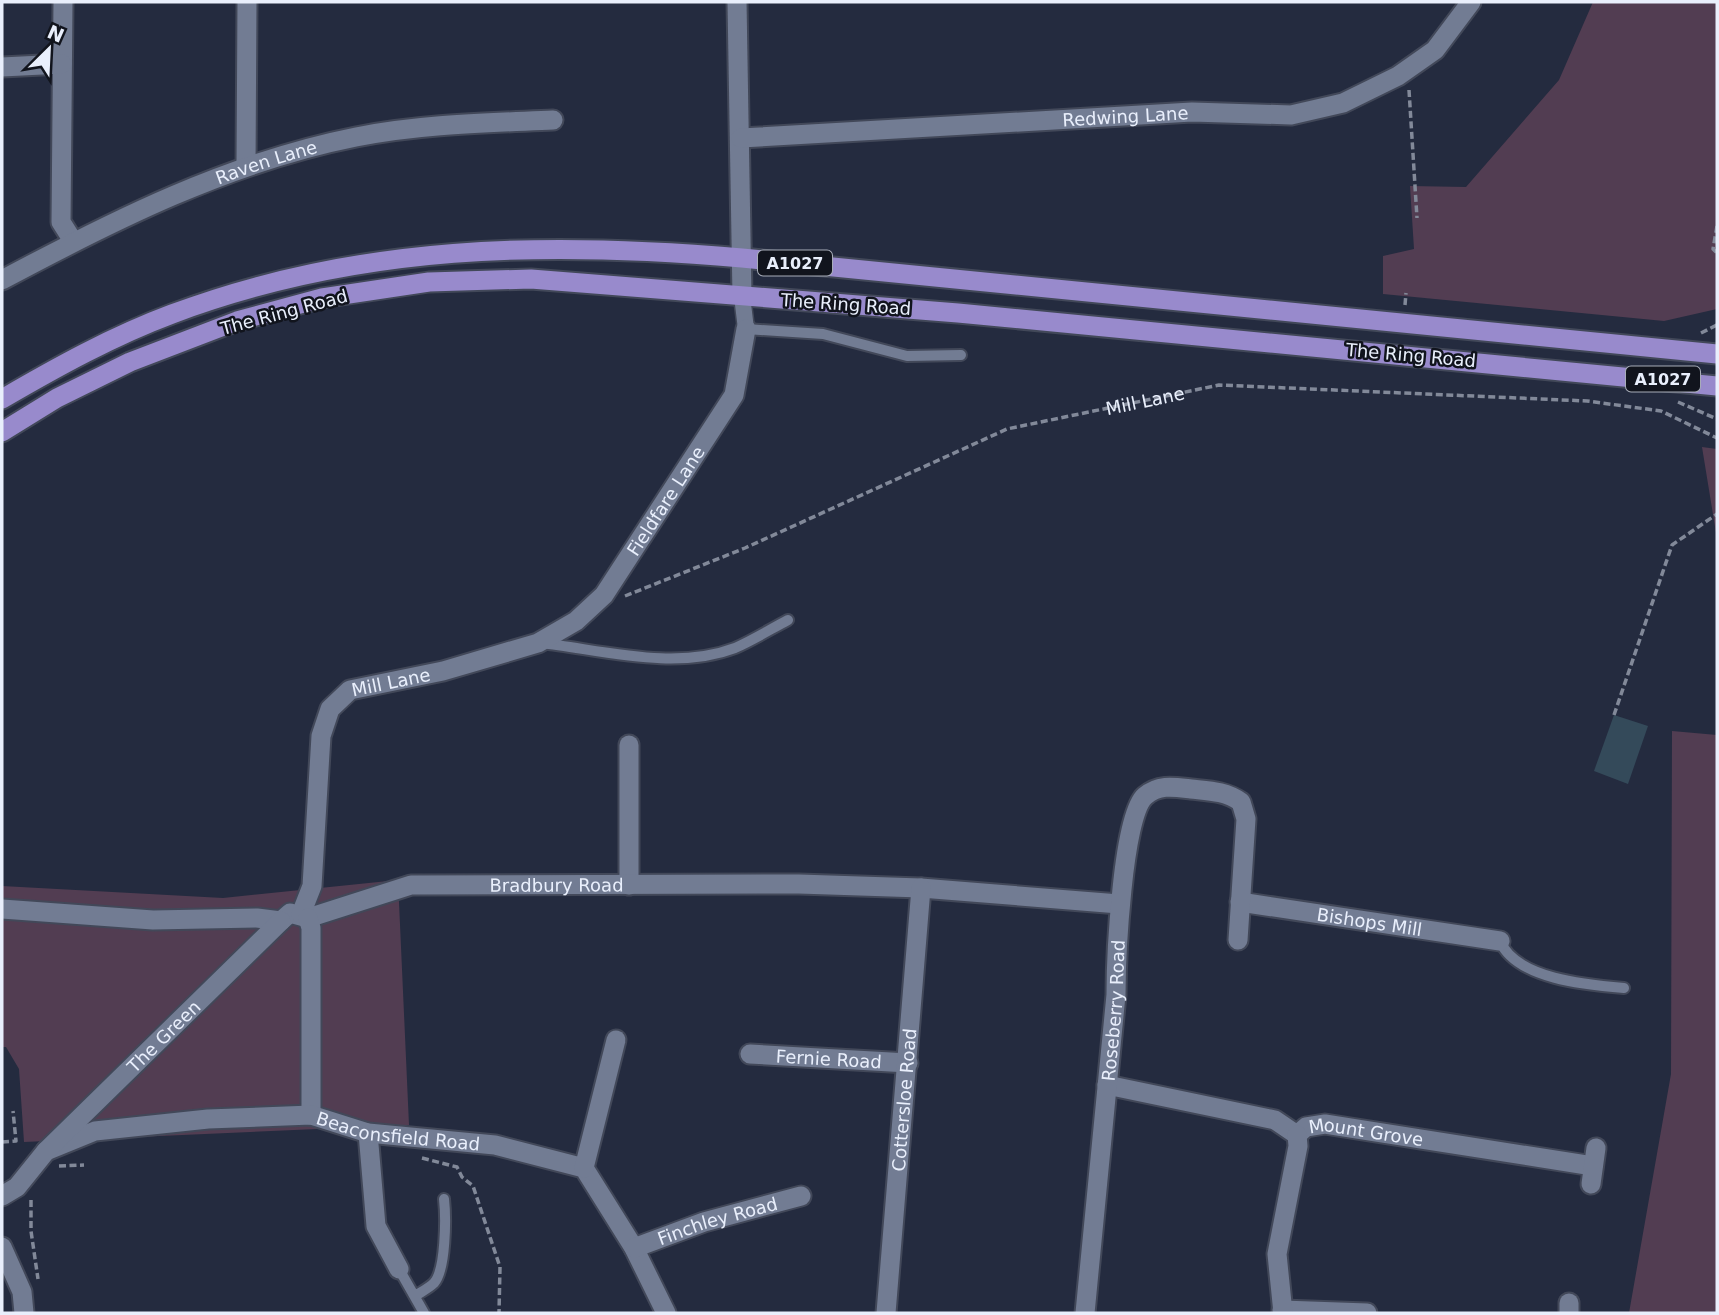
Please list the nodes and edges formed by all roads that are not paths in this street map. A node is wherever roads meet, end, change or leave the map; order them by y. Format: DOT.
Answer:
graph roads {
  1 [pos="64,2"];
  2 [pos="247,2"];
  3 [pos="737,2"];
  4 [pos="1471,2"];
  5 [pos="62,64"];
  6 [pos="2,67"];
  7 [pos="553,120"];
  8 [pos="741,138"];
  9 [pos="246,165"];
  10 [pos="73,242"];
  11 [pos="742,258"];
  12 [pos="2,280"];
  13 [pos="742,296"];
  14 [pos="746,329"];
  15 [pos="1717,354"];
  16 [pos="961,355"];
  17 [pos="1717,386"];
  18 [pos="2,399"];
  19 [pos="2,432"];
  20 [pos="788,620"];
  21 [pos="538,643"];
  22 [pos="629,745"];
  23 [pos="629,885"];
  24 [pos="921,888"];
  25 [pos="1240,902"];
  26 [pos="1119,904"];
  27 [pos="2,909"];
  28 [pos="305,916"];
  29 [pos="281,921"];
  30 [pos="1238,940"];
  31 [pos="1500,941"];
  32 [pos="1624,988"];
  33 [pos="616,1040"];
  34 [pos="750,1054"];
  35 [pos="908,1063"];
  36 [pos="1107,1085"];
  37 [pos="311,1115"];
  38 [pos="368,1133"];
  39 [pos="1297,1135"];
  40 [pos="50,1159"];
  41 [pos="1593,1166"];
  42 [pos="584,1168"];
  43 [pos="2,1196"];
  44 [pos="801,1196"];
  45 [pos="444,1199"];
  46 [pos="2,1247"];
  47 [pos="634,1248"];
  48 [pos="399,1269"];
  49 [pos="415,1296"];
  50 [pos="1283,1312"];
  51 [pos="24,1313"];
  52 [pos="424,1313"];
  53 [pos="666,1313"];
  54 [pos="886,1313"];
  55 [pos="1085,1313"];
  56 [pos="1367,1313"];
  1 -- 5 [label="street"];
  2 -- 9 [label="street"];
  3 -- 8 [label="street"];
  4 -- 8 [label="street, Redwing Lane"];
  5 -- 6 [label="street"];
  5 -- 10 [label="street"];
  7 -- 9 [label="street, Raven Lane"];
  8 -- 11 [label="street"];
  9 -- 10 [label="street, Raven Lane"];
  10 -- 12 [label="street, Raven Lane"];
  11 -- 13 [label="street"];
  11 -- 15 [label="main road, The Ring Road / A1027"];
  11 -- 18 [label="main road, The Ring Road / A1027"];
  13 -- 14 [label="street"];
  13 -- 17 [label="main road, The Ring Road / A1027"];
  13 -- 19 [label="main road, The Ring Road / A1027"];
  14 -- 16 [label="lane"];
  14 -- 21 [label="street, Fieldfare Lane"];
  20 -- 21 [label="lane"];
  21 -- 28 [label="street, Mill Lane"];
  22 -- 23 [label="street"];
  23 -- 24 [label="street, Bradbury Road"];
  23 -- 28 [label="street, Bradbury Road"];
  24 -- 26 [label="street, Bradbury Road"];
  24 -- 35 [label="street, Cottersloe Road"];
  25 -- 26 [label="street, Roseberry Road"];
  25 -- 30 [label="street"];
  25 -- 31 [label="street, Bishops Mill"];
  26 -- 36 [label="street, Roseberry Road"];
  27 -- 29 [label="street, Bradbury Road"];
  28 -- 29 [label="street, Bradbury Road"];
  28 -- 37 [label="street, Mill Lane"];
  29 -- 40 [label="street, The Green"];
  31 -- 32 [label="lane"];
  33 -- 42 [label="street"];
  34 -- 35 [label="street, Fernie Road"];
  35 -- 54 [label="street, Cottersloe Road"];
  36 -- 39 [label="street, Mount Grove"];
  36 -- 55 [label="street, Roseberry Road"];
  37 -- 38 [label="street, Beaconsfield Road"];
  37 -- 40 [label="street, Beaconsfield Road"];
  38 -- 42 [label="street, Beaconsfield Road"];
  38 -- 48 [label="street"];
  39 -- 41 [label="street, Mount Grove"];
  39 -- 50 [label="street"];
  40 -- 43 [label="street, The Green"];
  42 -- 47 [label="street"];
  44 -- 47 [label="street, Finchley Road"];
  45 -- 49 [label="lane"];
  46 -- 51 [label="street"];
  47 -- 53 [label="street"];
  48 -- 49 [label="lane"];
  49 -- 52 [label="lane"];
  50 -- 56 [label="street"];
}
